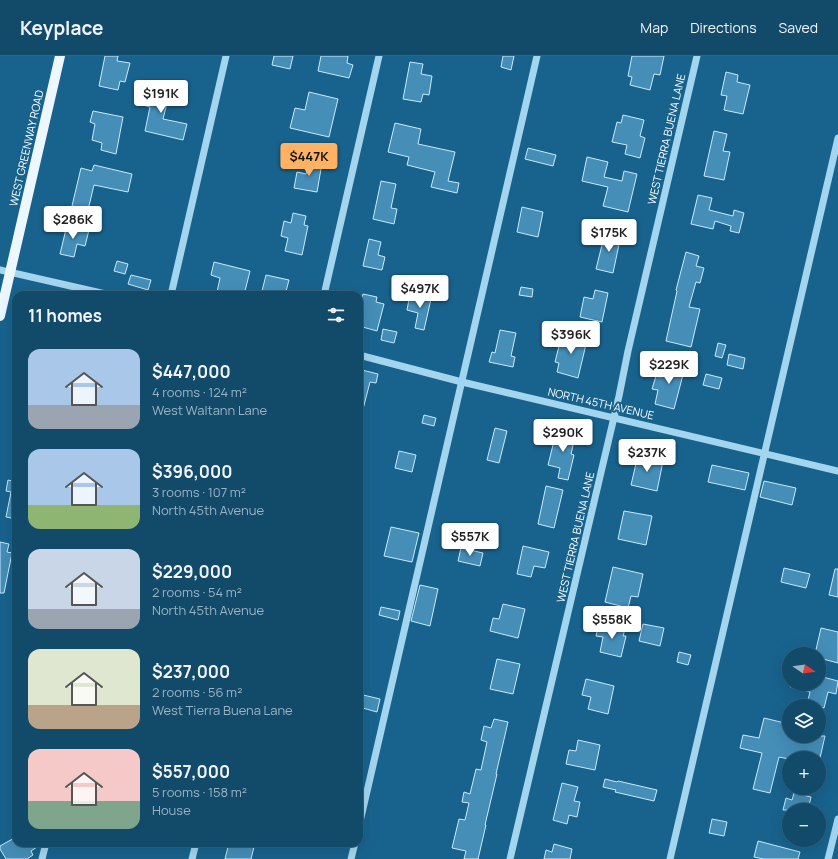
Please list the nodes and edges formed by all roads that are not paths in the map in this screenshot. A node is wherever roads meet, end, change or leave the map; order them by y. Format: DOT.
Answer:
graph roads {
  1 [pos="60,56"];
  2 [pos="226,56"];
  3 [pos="379,56"];
  4 [pos="537,56"];
  5 [pos="697,56"];
  6 [pos="838,138"];
  7 [pos="5,271"];
  8 [pos="92,291"];
  9 [pos="172,291"];
  10 [pos="325,291"];
  11 [pos="0,316"];
  12 [pos="363,356"];
  13 [pos="462,382"];
  14 [pos="614,417"];
  15 [pos="764,452"];
  16 [pos="838,471"];
  17 [pos="363,809"];
  18 [pos="838,818"];
  19 [pos="45,847"];
  20 [pos="195,847"];
  21 [pos="354,847"];
  22 [pos="42,859"];
  23 [pos="192,859"];
  24 [pos="351,859"];
  25 [pos="510,859"];
  26 [pos="670,859"];
  27 [pos="828,859"];
  1 -- 7 [label="main road, WEST GREENWAY ROAD"];
  2 -- 9 [label="street"];
  3 -- 10 [label="street"];
  4 -- 13 [label="street"];
  5 -- 14 [label="street, WEST TIERRA BUENA LANE"];
  6 -- 15 [label="street"];
  7 -- 8 [label="street"];
  7 -- 11 [label="main road, WEST GREENWAY ROAD"];
  12 -- 13 [label="street, NORTH 45TH AVENUE"];
  13 -- 14 [label="street, NORTH 45TH AVENUE"];
  13 -- 17 [label="street"];
  14 -- 15 [label="street, NORTH 45TH AVENUE"];
  14 -- 25 [label="street, WEST TIERRA BUENA LANE"];
  15 -- 16 [label="street, NORTH 45TH AVENUE"];
  15 -- 26 [label="street"];
  18 -- 27 [label="street"];
  19 -- 22 [label="street"];
  20 -- 23 [label="street"];
  21 -- 24 [label="street"];
}
